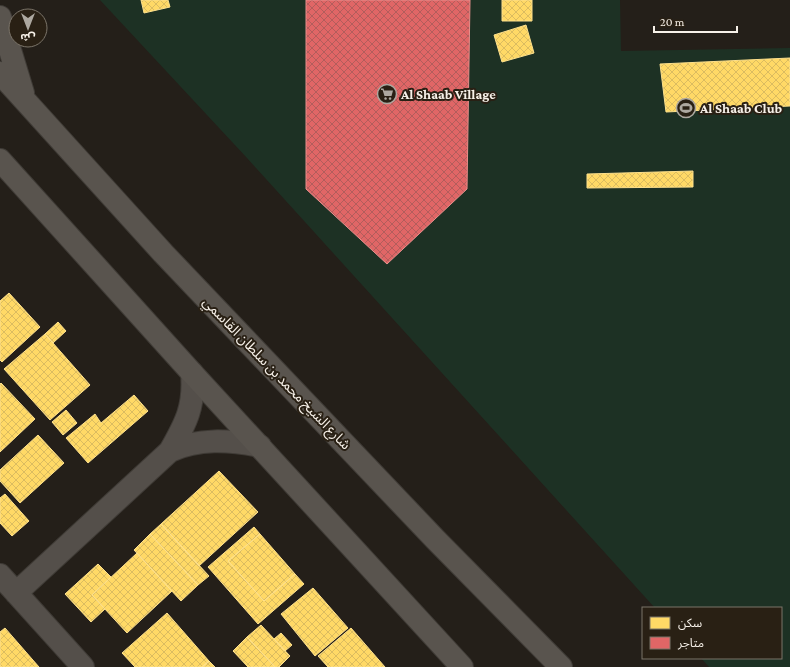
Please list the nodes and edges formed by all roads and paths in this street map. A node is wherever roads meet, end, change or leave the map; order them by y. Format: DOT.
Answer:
graph roads {
  1 [pos="0,18"];
  2 [pos="0,73"];
  3 [pos="24,98"];
  4 [pos="0,160"];
  5 [pos="192,373"];
  6 [pos="260,446"];
  7 [pos="170,451"];
  8 [pos="0,575"];
  9 [pos="16,593"];
  10 [pos="84,667"];
  11 [pos="462,667"];
  12 [pos="561,667"];
  1 -- 3 [label="main road"];
  2 -- 3 [label="main road, شارع الشيخ محمد بن سلطان القاسمي"];
  3 -- 12 [label="main road, شارع الشيخ محمد بن سلطان القاسمي"];
  4 -- 5 [label="main road"];
  5 -- 6 [label="main road"];
  5 -- 7 [label="street"];
  6 -- 7 [label="street"];
  6 -- 11 [label="main road"];
  7 -- 9 [label="street"];
  8 -- 9 [label="street"];
  9 -- 10 [label="street"];
}
